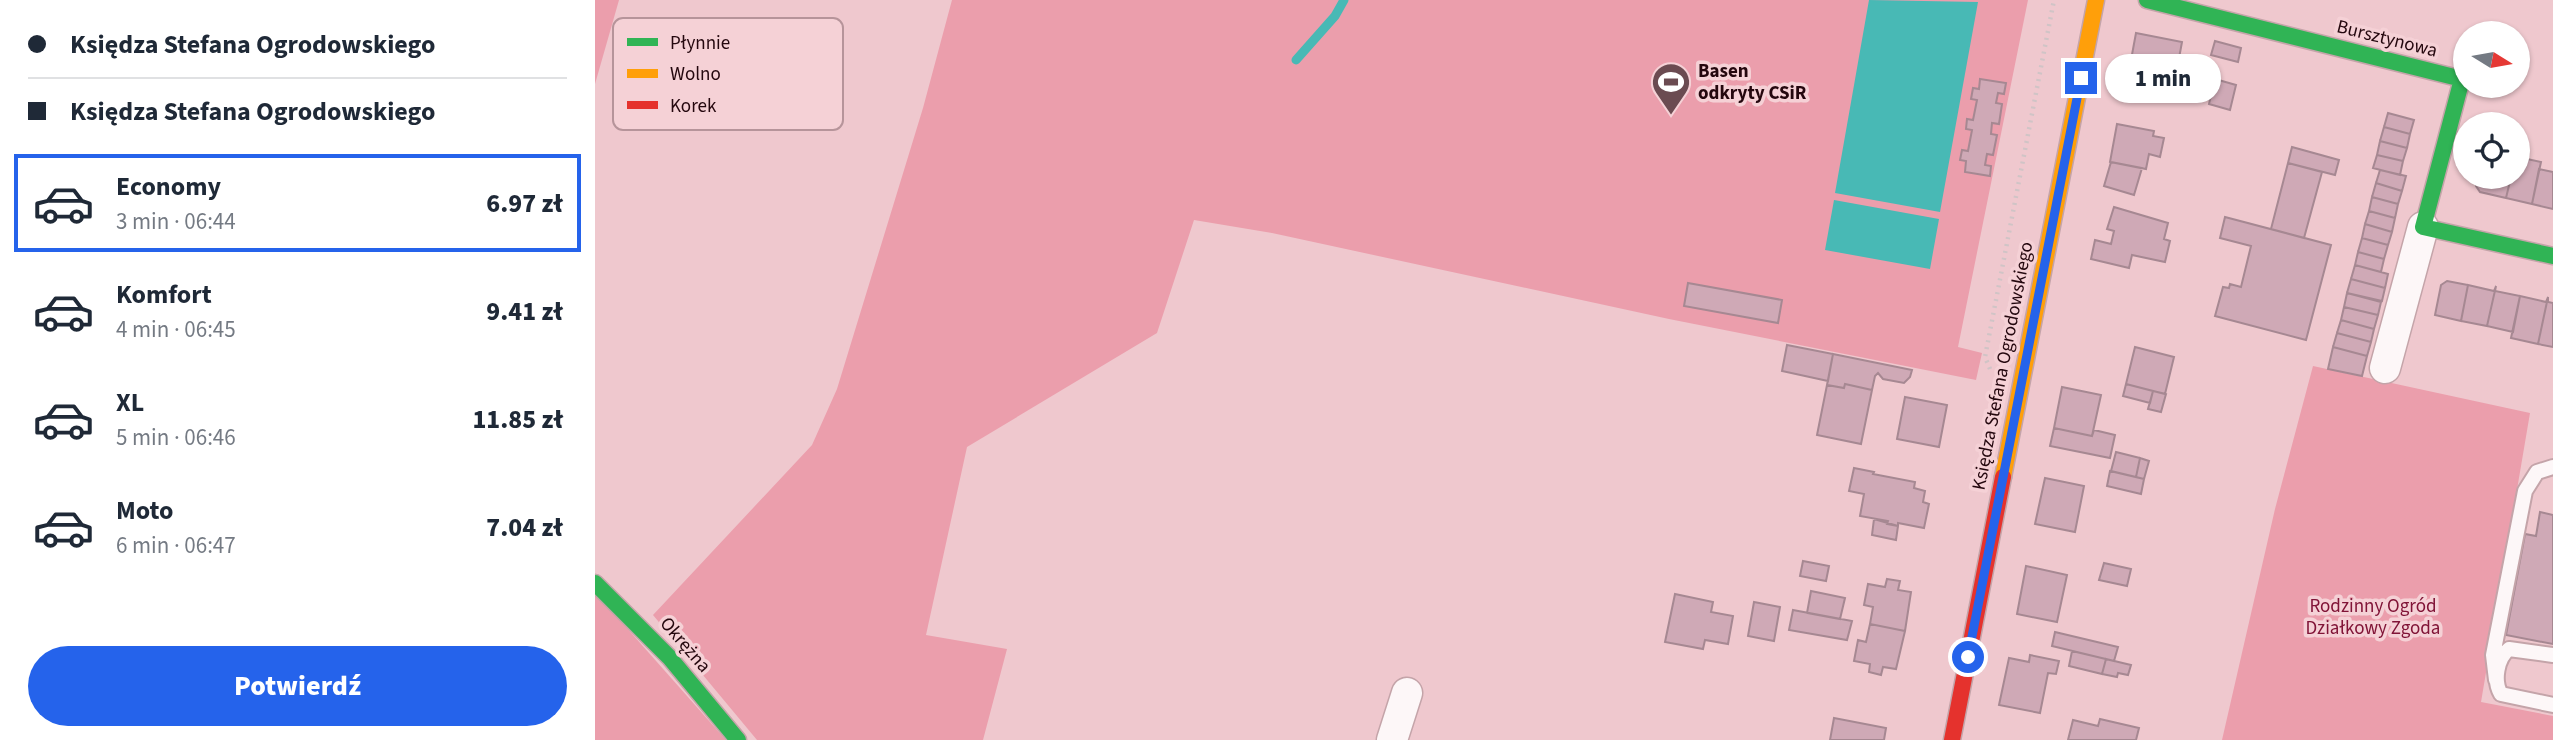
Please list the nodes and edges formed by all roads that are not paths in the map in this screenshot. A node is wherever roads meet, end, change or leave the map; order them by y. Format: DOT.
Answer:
graph roads {
  1 [pos="2096,0"];
  2 [pos="2147,0"];
  3 [pos="2423,227"];
  4 [pos="2553,256"];
  5 [pos="2385,368"];
  6 [pos="2553,467"];
  7 [pos="595,583"];
  8 [pos="2553,655"];
  9 [pos="2496,680"];
  10 [pos="1407,693"];
  11 [pos="2553,705"];
  12 [pos="738,740"];
  13 [pos="1392,740"];
  14 [pos="1952,740"];
  1 -- 14 [label="street, Księdza Stefana Ogrodowskiego"];
  2 -- 3 [label="street, Bursztynowa"];
  3 -- 4 [label="street"];
  3 -- 5 [label="street"];
  6 -- 9 [label="lane"];
  7 -- 12 [label="street, Okrężna"];
  8 -- 9 [label="lane"];
  9 -- 11 [label="lane"];
  10 -- 13 [label="street"];
}
